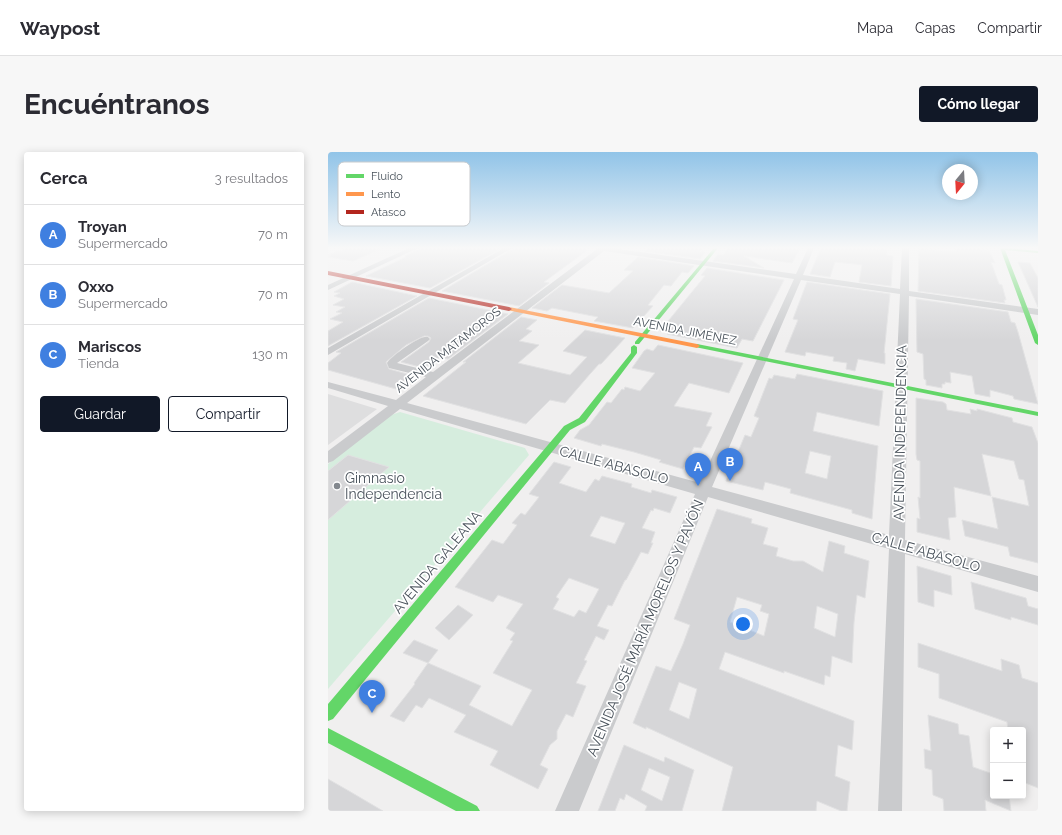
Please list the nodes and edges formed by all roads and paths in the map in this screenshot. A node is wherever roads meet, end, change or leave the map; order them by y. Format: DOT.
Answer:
graph roads {
  1 [pos="348,279"];
  2 [pos="354,279"];
  3 [pos="453,279"];
  4 [pos="561,279"];
  5 [pos="689,279"];
  6 [pos="797,279"];
  7 [pos="816,279"];
  8 [pos="905,279"];
  9 [pos="1014,279"];
  10 [pos="328,288"];
  11 [pos="904,292"];
  12 [pos="428,293"];
  13 [pos="1026,310"];
  14 [pos="519,311"];
  15 [pos="1038,312"];
  16 [pos="643,335"];
  17 [pos="425,339"];
  18 [pos="1038,343"];
  19 [pos="634,346"];
  20 [pos="328,352"];
  21 [pos="764,359"];
  22 [pos="605,375"];
  23 [pos="435,376"];
  24 [pos="328,385"];
  25 [pos="900,386"];
  26 [pos="397,405"];
  27 [pos="1038,414"];
  28 [pos="571,417"];
  29 [pos="567,428"];
  30 [pos="551,448"];
  31 [pos="328,458"];
  32 [pos="704,490"];
  33 [pos="898,544"];
  34 [pos="1038,584"];
  35 [pos="328,714"];
  36 [pos="328,735"];
  37 [pos="472,811"];
  38 [pos="567,811"];
  39 [pos="890,811"];
  1 -- 10 [label="street"];
  2 -- 12 [label="street, AVENIDA JIMÉNEZ"];
  3 -- 12 [label="street"];
  4 -- 14 [label="street, AVENIDA MATAMOROS"];
  5 -- 16 [label="street, AVENIDA GALEANA"];
  6 -- 21 [label="street, AVENIDA JOSÉ MARÍA MORELOS Y PAVÓN"];
  7 -- 11 [label="street"];
  8 -- 11 [label="street, AVENIDA INDEPENDENCIA"];
  9 -- 13 [label="street"];
  11 -- 13 [label="street"];
  11 -- 25 [label="street, AVENIDA INDEPENDENCIA"];
  12 -- 14 [label="street, AVENIDA JIMÉNEZ"];
  12 -- 20 [label="street"];
  13 -- 15 [label="street"];
  13 -- 18 [label="street"];
  14 -- 16 [label="street, AVENIDA JIMÉNEZ"];
  14 -- 23 [label="street, AVENIDA MATAMOROS"];
  16 -- 19 [label="street, AVENIDA GALEANA"];
  16 -- 21 [label="street, AVENIDA JIMÉNEZ"];
  17 -- 23 [label="street"];
  19 -- 22 [label="street, AVENIDA GALEANA"];
  19 -- 29 [label="street, AVENIDA GALEANA"];
  21 -- 25 [label="street, AVENIDA JIMÉNEZ"];
  21 -- 32 [label="street, AVENIDA JOSÉ MARÍA MORELOS Y PAVÓN"];
  23 -- 26 [label="street, AVENIDA MATAMOROS"];
  24 -- 26 [label="street, CALLE ABASOLO"];
  25 -- 27 [label="street, AVENIDA JIMÉNEZ"];
  25 -- 33 [label="street, AVENIDA INDEPENDENCIA"];
  26 -- 30 [label="street, CALLE ABASOLO"];
  26 -- 31 [label="street, AVENIDA MATAMOROS"];
  28 -- 29 [label="street, AVENIDA GALEANA"];
  29 -- 30 [label="street, AVENIDA GALEANA"];
  30 -- 32 [label="street, CALLE ABASOLO"];
  30 -- 35 [label="street, AVENIDA GALEANA"];
  32 -- 33 [label="street, CALLE ABASOLO"];
  32 -- 38 [label="street, AVENIDA JOSÉ MARÍA MORELOS Y PAVÓN"];
  33 -- 34 [label="street, CALLE ABASOLO"];
  33 -- 39 [label="street, AVENIDA INDEPENDENCIA"];
  36 -- 37 [label="street"];
}
